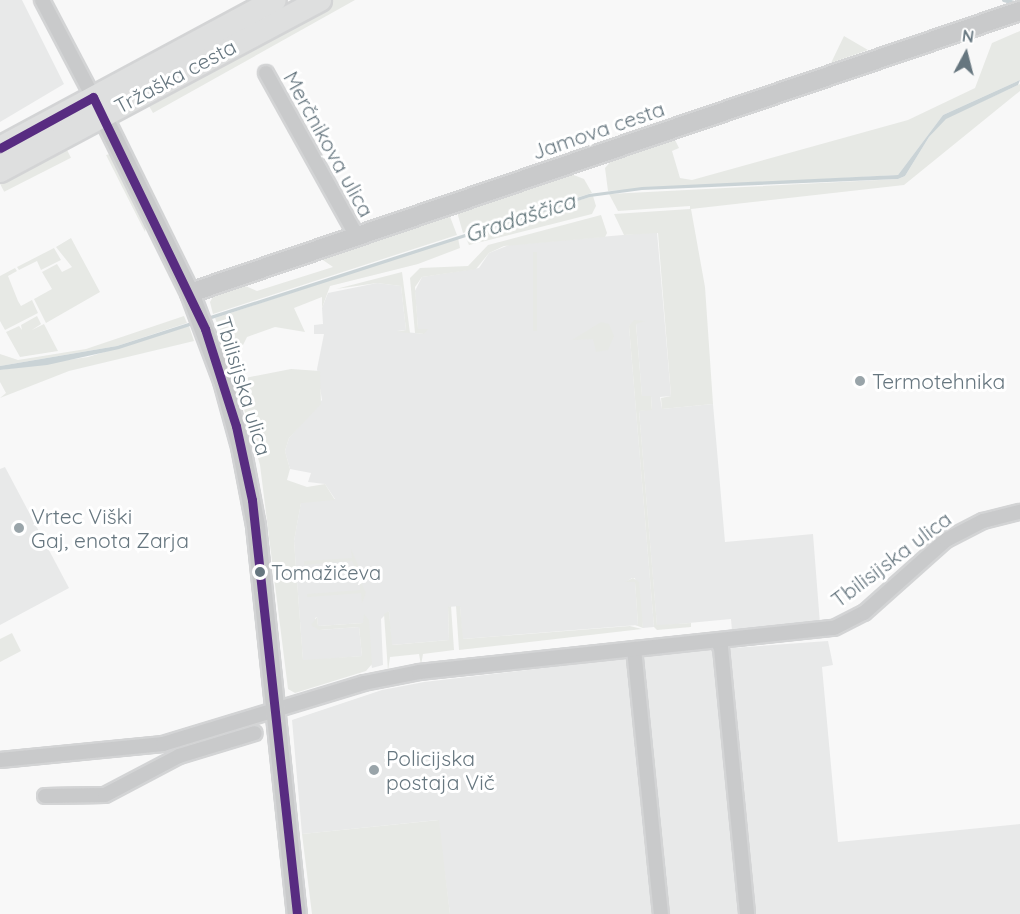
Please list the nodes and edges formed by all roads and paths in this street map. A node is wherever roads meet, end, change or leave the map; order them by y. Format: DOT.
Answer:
graph roads {
  1 [pos="42,0"];
  2 [pos="275,0"];
  3 [pos="320,0"];
  4 [pos="1012,14"];
  5 [pos="266,73"];
  6 [pos="98,106"];
  7 [pos="0,148"];
  8 [pos="0,171"];
  9 [pos="356,235"];
  10 [pos="190,293"];
  11 [pos="1020,512"];
  12 [pos="717,641"];
  13 [pos="634,649"];
  14 [pos="276,710"];
  15 [pos="255,733"];
  16 [pos="174,741"];
  17 [pos="179,756"];
  18 [pos="0,760"];
  19 [pos="45,796"];
  20 [pos="297,914"];
  21 [pos="662,914"];
  22 [pos="747,914"];
  1 -- 6 [label="street"];
  2 -- 6 [label="main road, Tržaška cesta"];
  3 -- 6 [label="main road, Tržaška cesta"];
  4 -- 9 [label="street, Jamova cesta"];
  5 -- 9 [label="street, Merčnikova ulica"];
  6 -- 7 [label="main road, Tržaška cesta"];
  6 -- 8 [label="main road, Tržaška cesta"];
  6 -- 10 [label="street, Tbilisijska ulica"];
  9 -- 10 [label="street, Jamova cesta"];
  10 -- 14 [label="street, Tbilisijska ulica"];
  11 -- 12 [label="street, Tbilisijska ulica"];
  12 -- 13 [label="street, Tbilisijska ulica"];
  12 -- 22 [label="street"];
  13 -- 14 [label="street, Tbilisijska ulica"];
  13 -- 21 [label="street"];
  14 -- 16 [label="street"];
  14 -- 20 [label="street, Tbilisijska ulica"];
  15 -- 17 [label="street"];
  16 -- 17 [label="street"];
  16 -- 18 [label="street"];
  17 -- 19 [label="street"];
}
